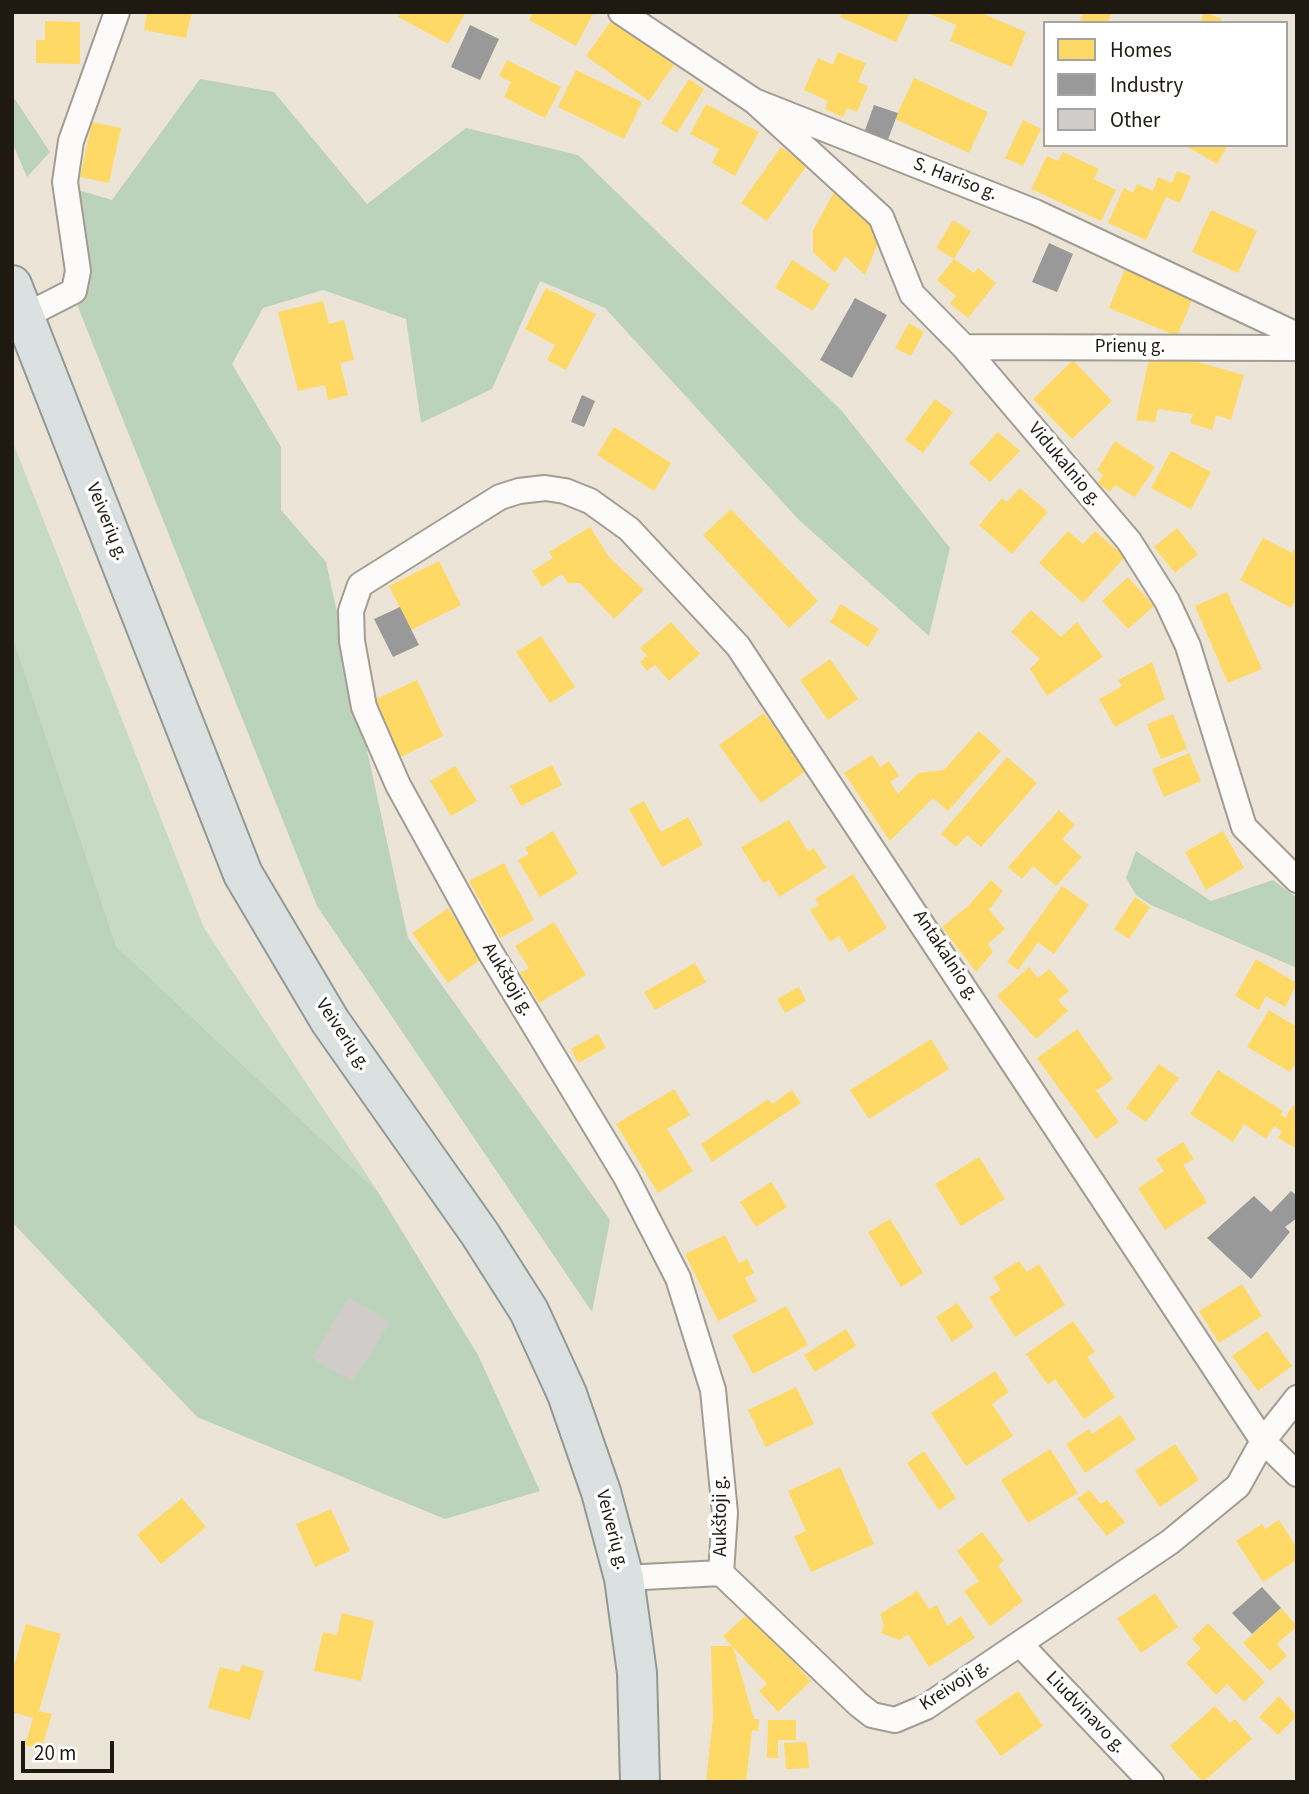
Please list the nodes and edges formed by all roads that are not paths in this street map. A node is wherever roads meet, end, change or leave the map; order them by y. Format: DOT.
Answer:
graph roads {
  1 [pos="117,12"];
  2 [pos="621,12"];
  3 [pos="754,101"];
  4 [pos="19,301"];
  5 [pos="1297,335"];
  6 [pos="964,347"];
  7 [pos="1297,348"];
  8 [pos="545,488"];
  9 [pos="1297,880"];
  10 [pos="1297,1398"];
  11 [pos="1263,1441"];
  12 [pos="1297,1474"];
  13 [pos="721,1573"];
  14 [pos="624,1578"];
  15 [pos="1020,1644"];
  16 [pos="640,1782"];
  17 [pos="1151,1782"];
  1 -- 4 [label="street"];
  2 -- 3 [label="street, S. Hariso g."];
  3 -- 5 [label="street, S. Hariso g."];
  3 -- 6 [label="street, Vidukalnio g."];
  4 -- 14 [label="main road, Veiverių g."];
  6 -- 7 [label="street, Prienų g."];
  6 -- 9 [label="street, Vidukalnio g."];
  8 -- 11 [label="street, Antakalnio g."];
  8 -- 13 [label="street, Aukštoji g."];
  10 -- 11 [label="street"];
  11 -- 12 [label="street, Antakalnio g."];
  11 -- 15 [label="street, Kreivoji g."];
  13 -- 14 [label="street"];
  13 -- 15 [label="street, Kreivoji g."];
  14 -- 16 [label="main road, Veiverių g."];
  15 -- 17 [label="street, Liudvinavo g."];
}
